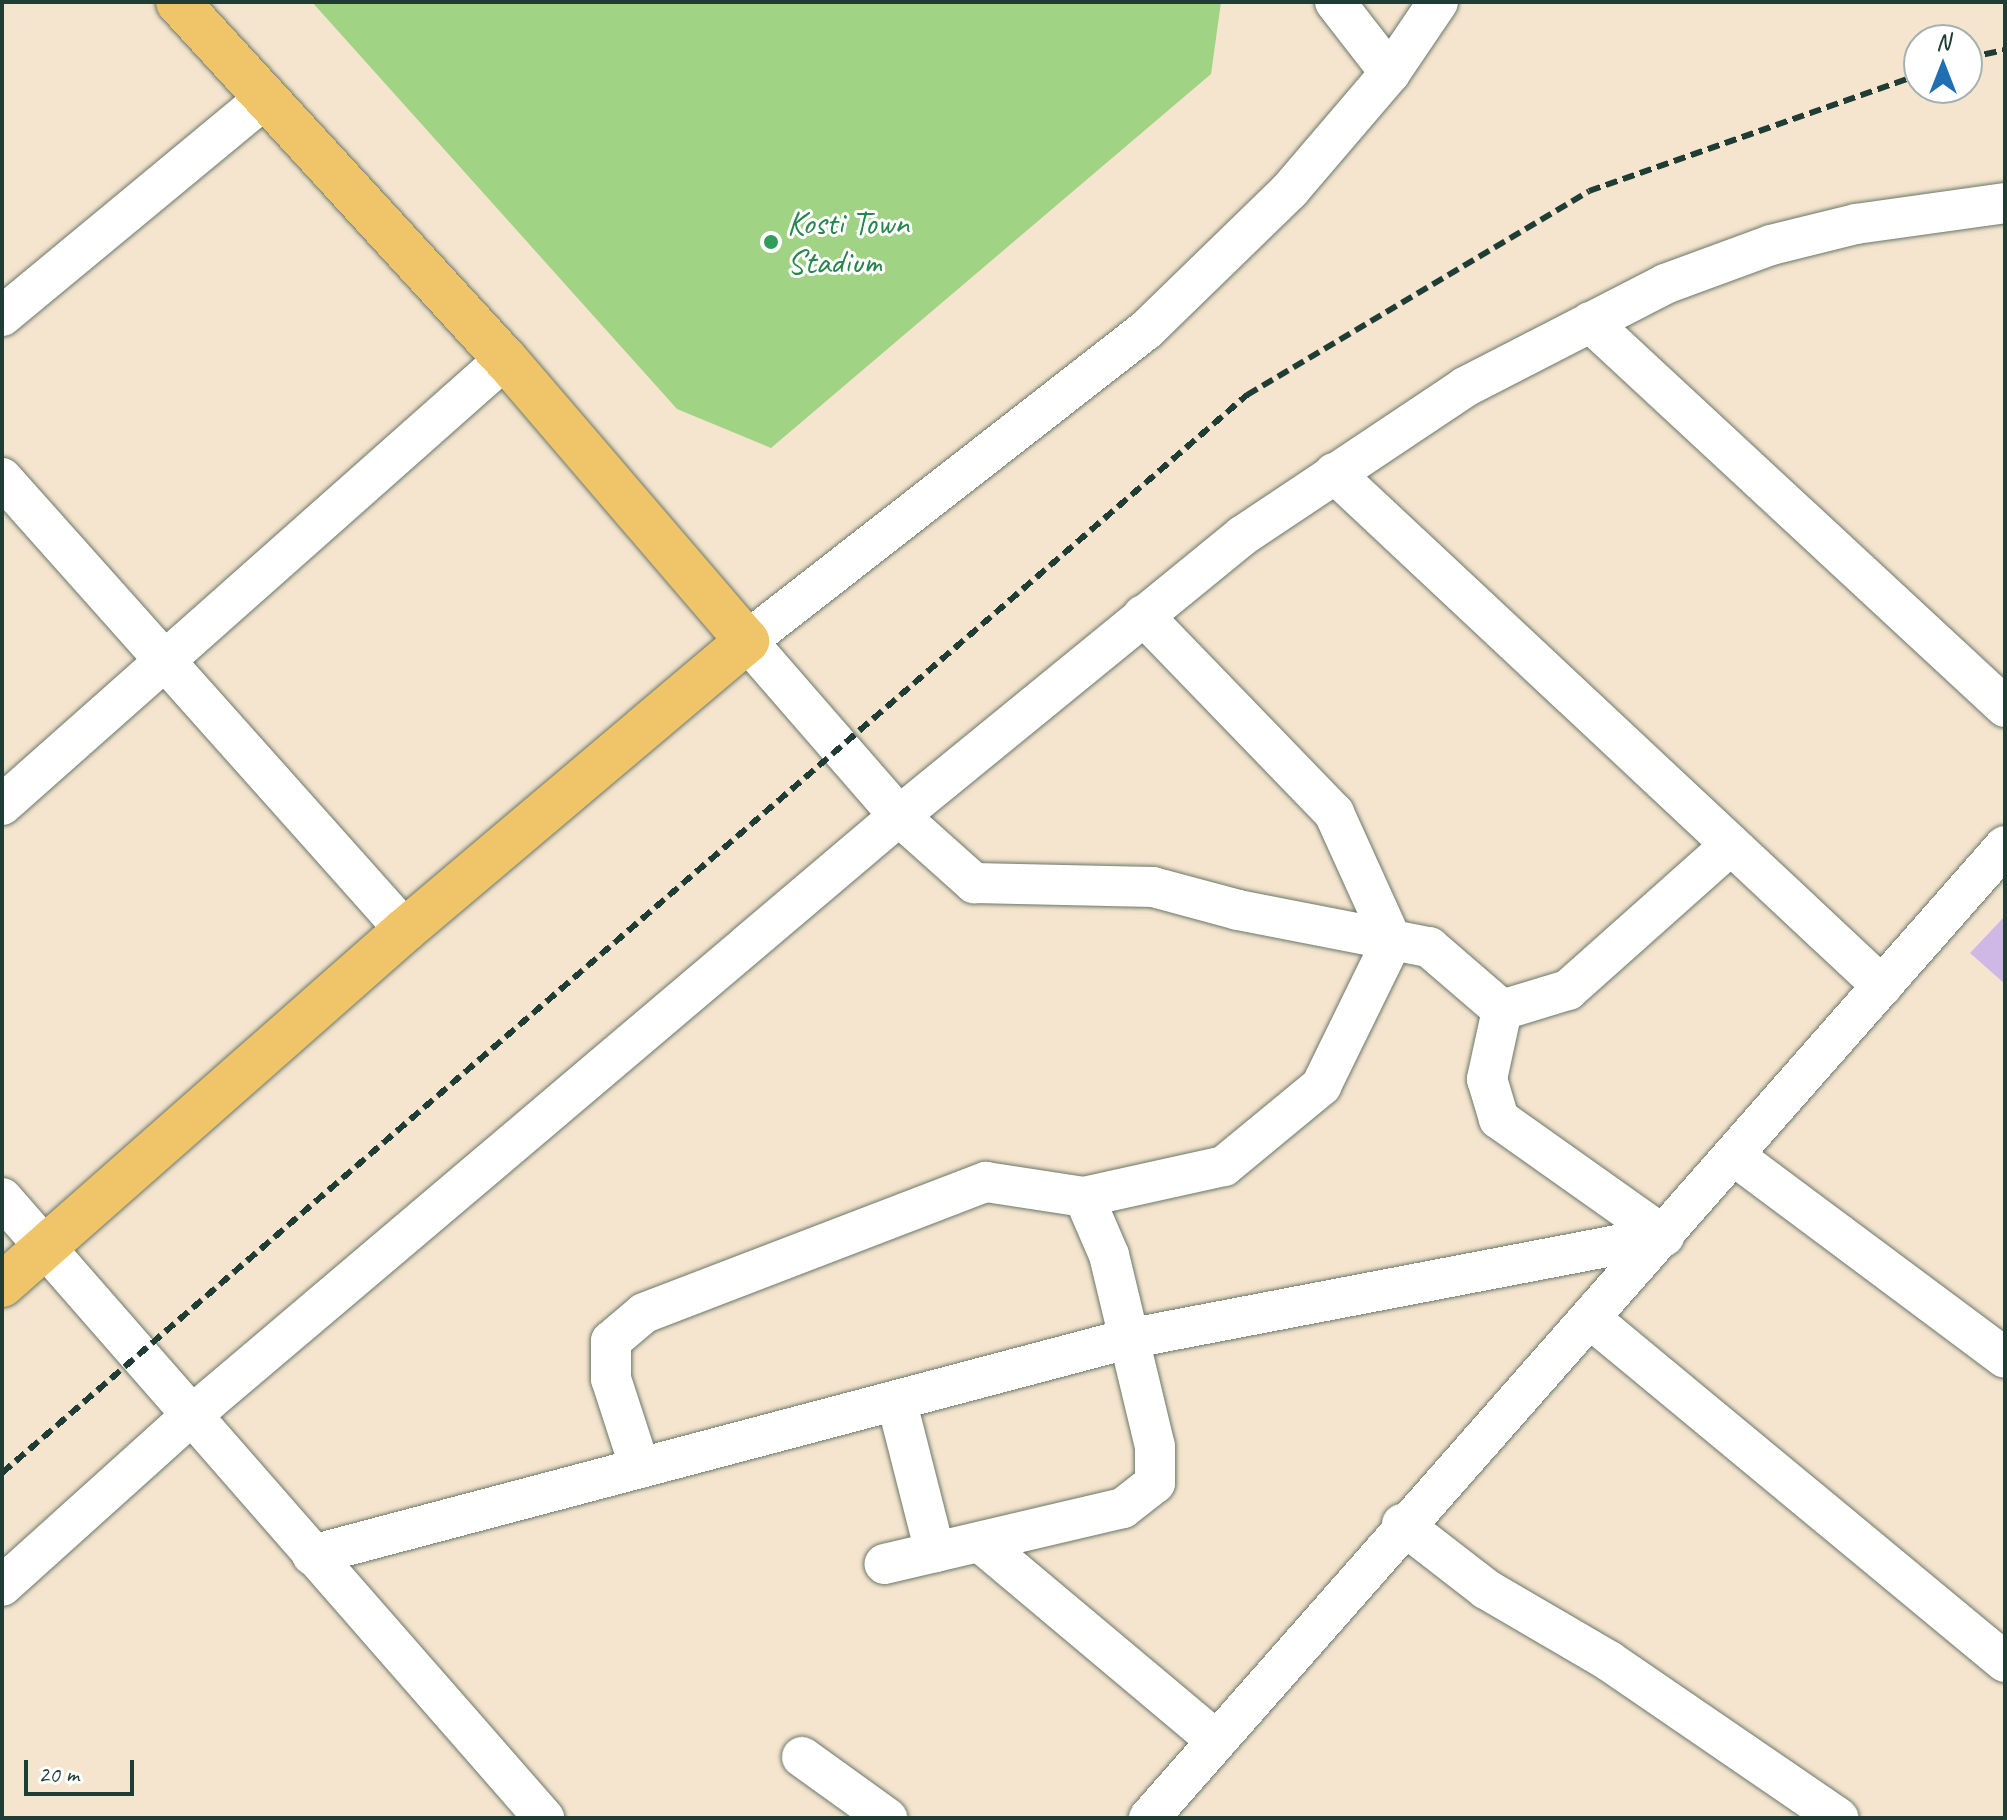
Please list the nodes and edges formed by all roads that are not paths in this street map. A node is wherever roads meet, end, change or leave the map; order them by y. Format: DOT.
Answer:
graph roads {
  1 [pos="178,2"];
  2 [pos="1335,2"];
  3 [pos="1438,2"];
  4 [pos="1390,73"];
  5 [pos="264,99"];
  6 [pos="2005,203"];
  7 [pos="2,316"];
  8 [pos="1590,322"];
  9 [pos="505,359"];
  10 [pos="1334,473"];
  11 [pos="2,478"];
  12 [pos="1143,615"];
  13 [pos="747,641"];
  14 [pos="164,660"];
  15 [pos="2005,707"];
  16 [pos="2,805"];
  17 [pos="899,816"];
  18 [pos="1731,845"];
  19 [pos="2005,846"];
  20 [pos="405,930"];
  21 [pos="1392,941"];
  22 [pos="1882,986"];
  23 [pos="1502,1010"];
  24 [pos="1733,1155"];
  25 [pos="1084,1197"];
  26 [pos="2,1198"];
  27 [pos="1664,1236"];
  28 [pos="46,1245"];
  29 [pos="2,1285"];
  30 [pos="1592,1320"];
  31 [pos="1127,1339"];
  32 [pos="2005,1358"];
  33 [pos="897,1403"];
  34 [pos="192,1415"];
  35 [pos="640,1468"];
  36 [pos="1402,1524"];
  37 [pos="981,1543"];
  38 [pos="935,1552"];
  39 [pos="312,1555"];
  40 [pos="884,1564"];
  41 [pos="2,1586"];
  42 [pos="2005,1662"];
  43 [pos="1216,1740"];
  44 [pos="802,1757"];
  45 [pos="544,1818"];
  46 [pos="887,1818"];
  47 [pos="1149,1818"];
  48 [pos="1838,1818"];
  1 -- 5 [label="main road"];
  2 -- 4 [label="street"];
  3 -- 4 [label="street"];
  4 -- 13 [label="street"];
  5 -- 7 [label="street"];
  5 -- 9 [label="main road"];
  6 -- 8 [label="street"];
  8 -- 10 [label="street"];
  8 -- 15 [label="street"];
  9 -- 13 [label="main road"];
  9 -- 14 [label="street"];
  10 -- 12 [label="street"];
  10 -- 18 [label="street"];
  11 -- 14 [label="street"];
  12 -- 17 [label="street"];
  12 -- 21 [label="street"];
  13 -- 17 [label="street"];
  13 -- 20 [label="main road"];
  14 -- 16 [label="street"];
  14 -- 20 [label="street"];
  17 -- 21 [label="street"];
  17 -- 34 [label="street"];
  18 -- 22 [label="street"];
  18 -- 23 [label="street"];
  19 -- 22 [label="street"];
  20 -- 28 [label="main road"];
  21 -- 23 [label="street"];
  21 -- 25 [label="street"];
  22 -- 24 [label="street"];
  23 -- 27 [label="street"];
  24 -- 27 [label="street"];
  24 -- 32 [label="street"];
  25 -- 31 [label="street"];
  25 -- 35 [label="street"];
  26 -- 28 [label="street"];
  27 -- 30 [label="street"];
  27 -- 31 [label="street"];
  28 -- 29 [label="main road"];
  28 -- 34 [label="street"];
  30 -- 36 [label="street"];
  30 -- 42 [label="street"];
  31 -- 33 [label="street"];
  31 -- 37 [label="street"];
  33 -- 35 [label="street"];
  33 -- 38 [label="street"];
  34 -- 39 [label="street"];
  34 -- 41 [label="street"];
  35 -- 39 [label="street"];
  36 -- 43 [label="street"];
  36 -- 48 [label="street"];
  37 -- 38 [label="street"];
  37 -- 43 [label="street"];
  38 -- 40 [label="street"];
  39 -- 45 [label="street"];
  43 -- 47 [label="street"];
  44 -- 46 [label="street"];
}
